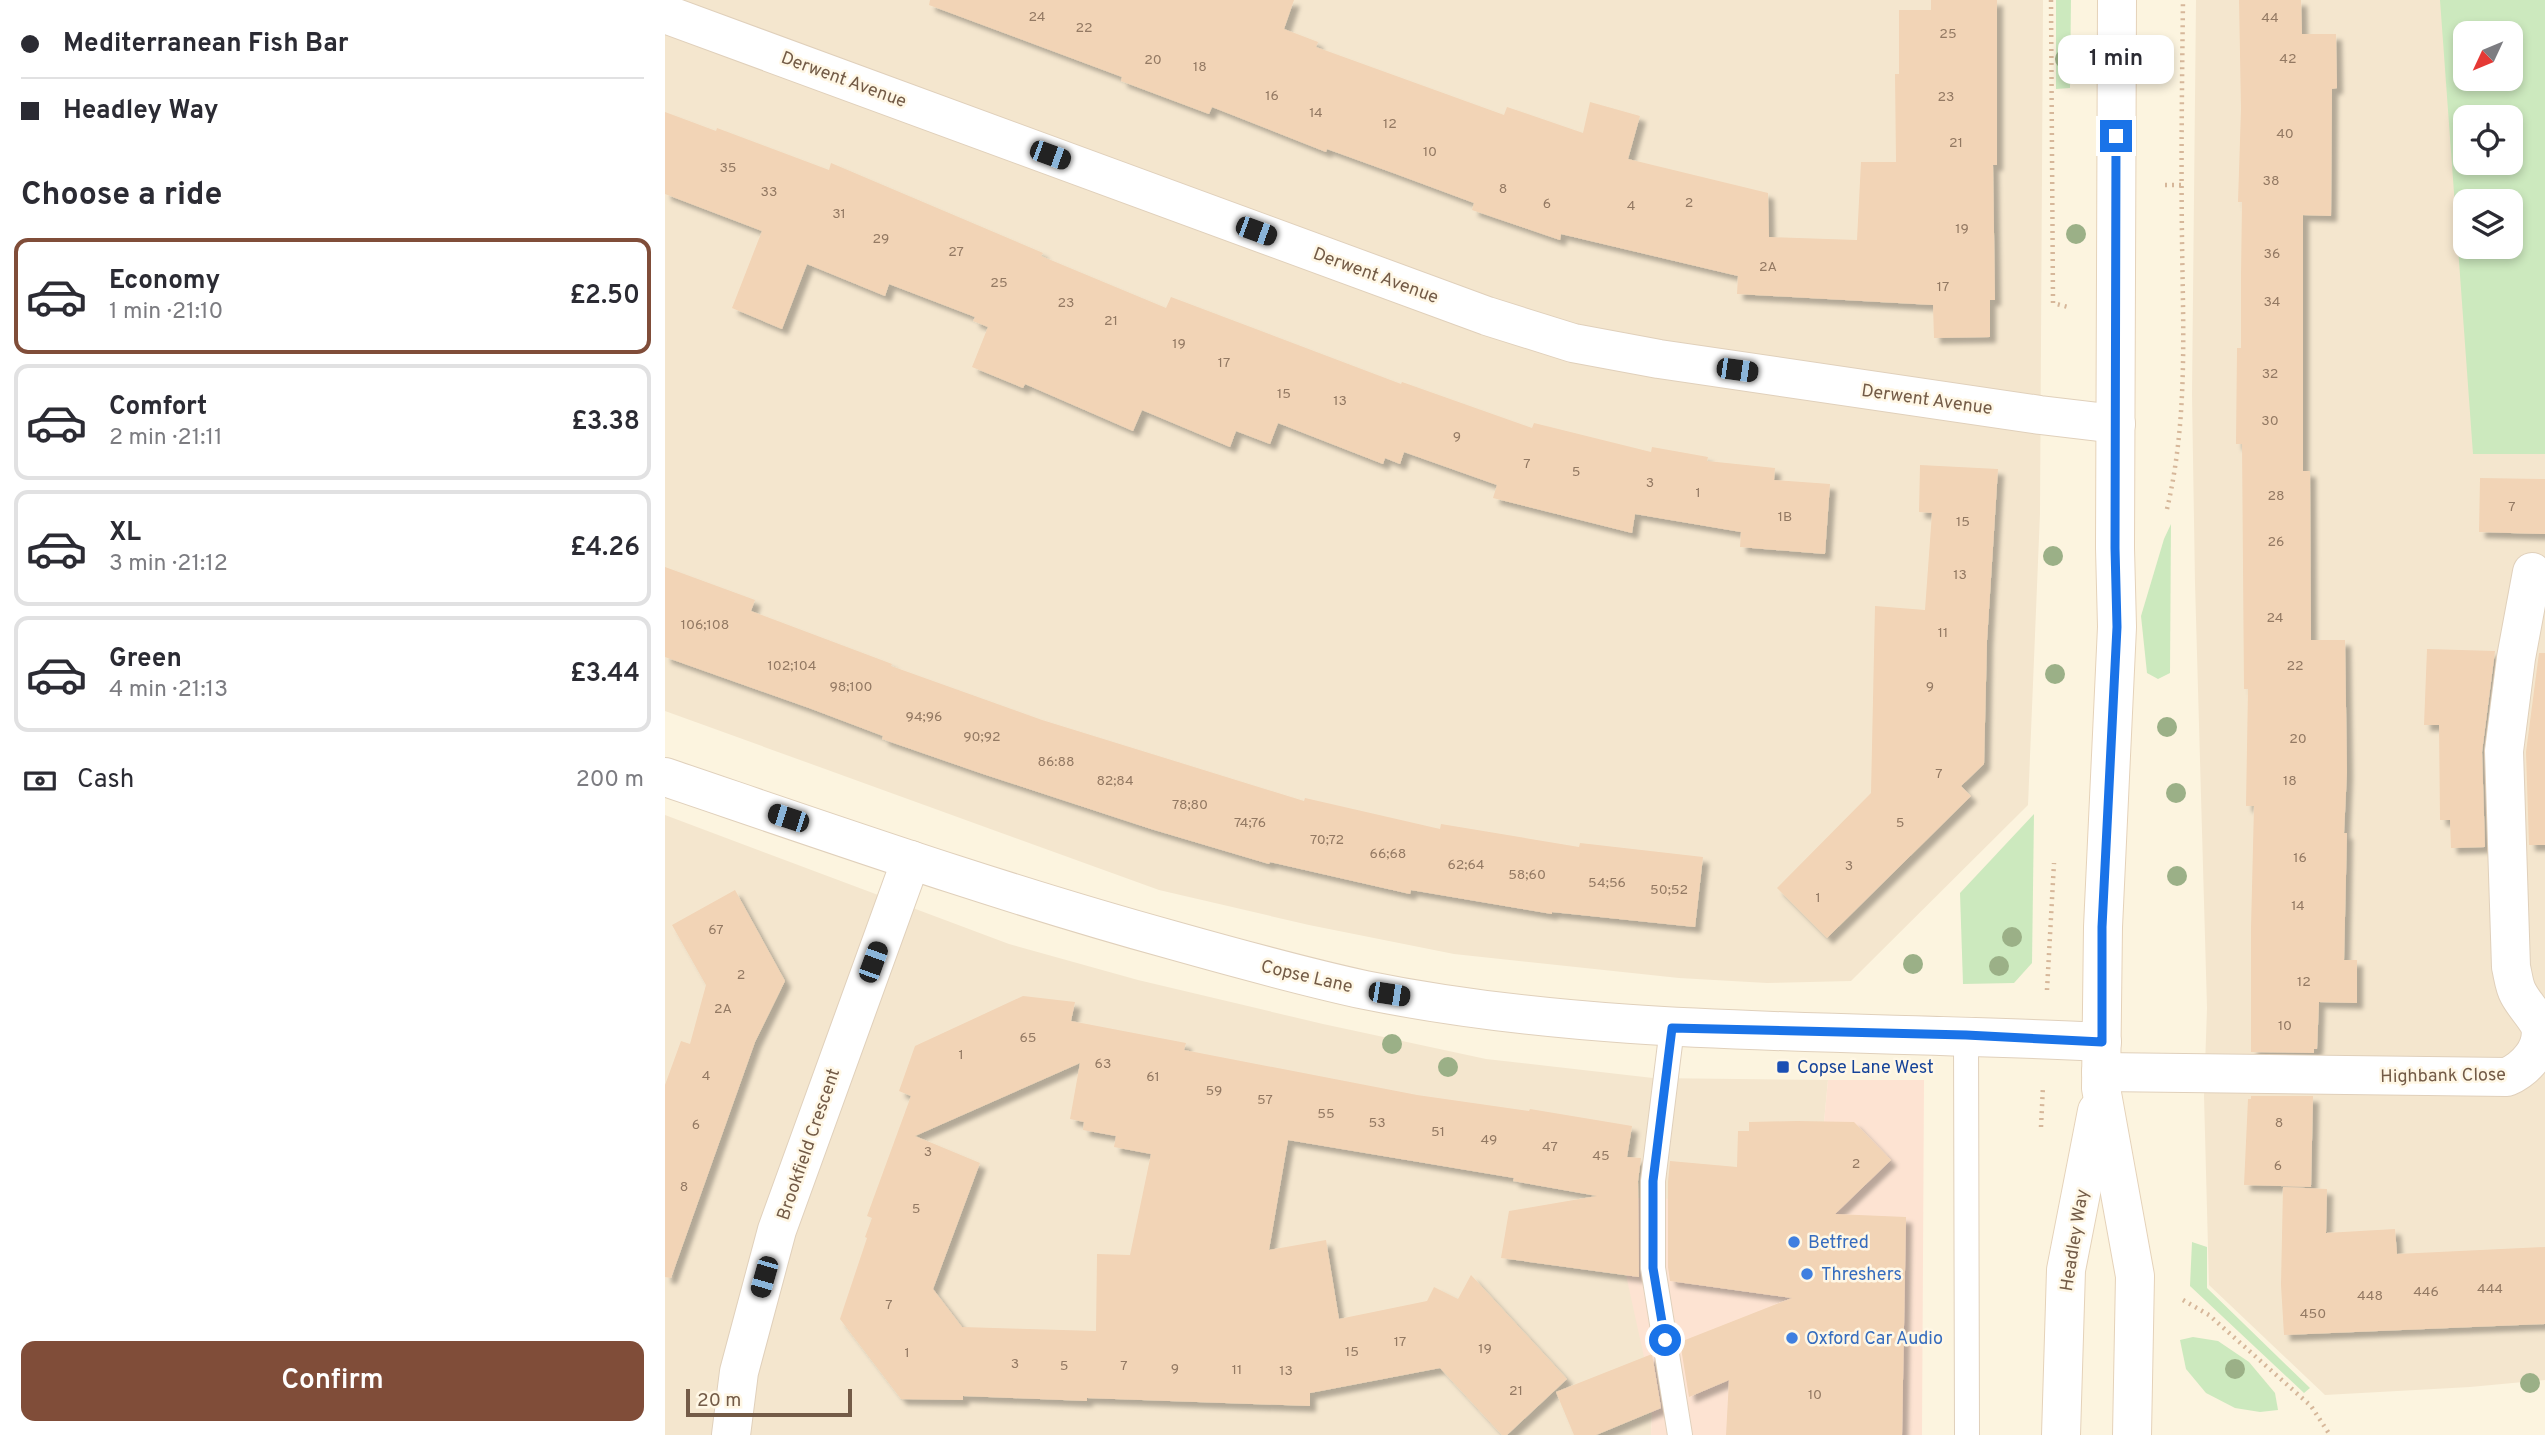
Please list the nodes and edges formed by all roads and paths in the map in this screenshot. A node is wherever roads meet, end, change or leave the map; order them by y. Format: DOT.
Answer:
graph roads {
  1 [pos="2051,0"];
  2 [pos="2117,0"];
  3 [pos="2183,0"];
  4 [pos="665,13"];
  5 [pos="2162,185"];
  6 [pos="2182,185"];
  7 [pos="2072,309"];
  8 [pos="2116,424"];
  9 [pos="2165,517"];
  10 [pos="2532,572"];
  11 [pos="665,777"];
  12 [pos="2054,850"];
  13 [pos="911,860"];
  14 [pos="2049,960"];
  15 [pos="1672,1028"];
  16 [pos="1966,1035"];
  17 [pos="2101,1067"];
  18 [pos="2177,1296"];
  19 [pos="731,1435"];
  20 [pos="1680,1435"];
  21 [pos="1967,1435"];
  22 [pos="2061,1435"];
  23 [pos="2132,1435"];
  24 [pos="2330,1435"];
  1 -- 7 [label="path"];
  2 -- 8 [label="street, Headley Way"];
  3 -- 6 [label="path"];
  4 -- 8 [label="street, Derwent Avenue"];
  5 -- 6 [label="path"];
  6 -- 9 [label="path"];
  8 -- 17 [label="street, Headley Way"];
  10 -- 17 [label="street, Highbank Close"];
  11 -- 13 [label="street, Copse Lane"];
  12 -- 14 [label="path"];
  13 -- 15 [label="street, Copse Lane"];
  13 -- 19 [label="street, Brookfield Crescent"];
  15 -- 16 [label="street, Copse Lane"];
  15 -- 20 [label="lane"];
  16 -- 17 [label="street, Copse Lane"];
  16 -- 21 [label="lane"];
  17 -- 22 [label="street, Headley Way"];
  17 -- 23 [label="street, Headley Way"];
  18 -- 24 [label="path"];
}
